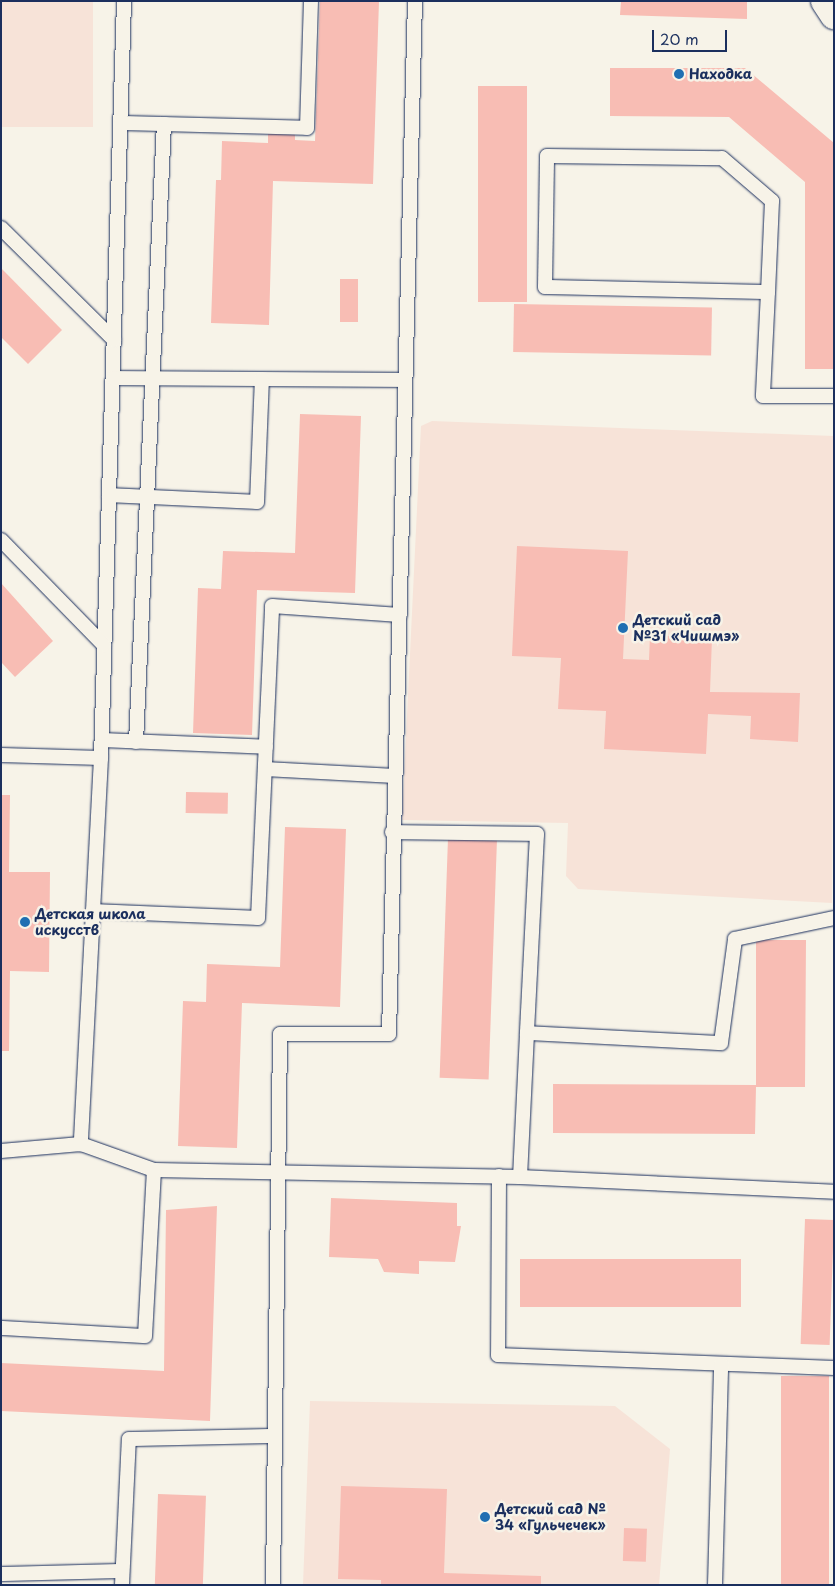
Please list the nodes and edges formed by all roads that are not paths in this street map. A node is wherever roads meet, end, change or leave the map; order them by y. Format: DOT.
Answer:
graph roads {
  1 [pos="124,1"];
  2 [pos="311,1"];
  3 [pos="415,1"];
  4 [pos="825,1"];
  5 [pos="834,15"];
  6 [pos="121,122"];
  7 [pos="164,124"];
  8 [pos="1,228"];
  9 [pos="768,292"];
  10 [pos="114,340"];
  11 [pos="113,378"];
  12 [pos="151,378"];
  13 [pos="262,379"];
  14 [pos="405,380"];
  15 [pos="834,396"];
  16 [pos="109,494"];
  17 [pos="145,496"];
  18 [pos="1,540"];
  19 [pos="400,614"];
  20 [pos="104,645"];
  21 [pos="102,740"];
  22 [pos="136,742"];
  23 [pos="266,747"];
  24 [pos="1,755"];
  25 [pos="101,758"];
  26 [pos="265,769"];
  27 [pos="396,776"];
  28 [pos="392,832"];
  29 [pos="93,911"];
  30 [pos="834,918"];
  31 [pos="527,1033"];
  32 [pos="81,1144"];
  33 [pos="1,1150"];
  34 [pos="154,1170"];
  35 [pos="278,1174"];
  36 [pos="500,1176"];
  37 [pos="520,1177"];
  38 [pos="834,1192"];
  39 [pos="1,1328"];
  40 [pos="721,1365"];
  41 [pos="834,1368"];
  42 [pos="274,1436"];
  43 [pos="1,1574"];
  44 [pos="122,1578"];
  45 [pos="273,1585"];
  46 [pos="715,1585"];
  1 -- 6 [label="lane"];
  2 -- 7 [label="lane"];
  3 -- 14 [label="lane"];
  4 -- 5 [label="street"];
  6 -- 7 [label="lane"];
  6 -- 10 [label="lane"];
  7 -- 12 [label="lane"];
  8 -- 10 [label="lane"];
  9 -- 9 [label="lane"];
  9 -- 15 [label="lane"];
  10 -- 11 [label="lane"];
  11 -- 12 [label="lane"];
  11 -- 16 [label="lane"];
  12 -- 13 [label="lane"];
  12 -- 17 [label="lane"];
  13 -- 14 [label="lane"];
  13 -- 17 [label="lane"];
  14 -- 19 [label="lane"];
  16 -- 17 [label="lane"];
  16 -- 20 [label="lane"];
  17 -- 22 [label="lane"];
  18 -- 20 [label="lane"];
  19 -- 23 [label="lane"];
  19 -- 27 [label="lane"];
  20 -- 21 [label="lane"];
  21 -- 22 [label="lane"];
  21 -- 25 [label="lane"];
  22 -- 23 [label="lane"];
  23 -- 26 [label="lane"];
  24 -- 25 [label="lane"];
  25 -- 29 [label="lane"];
  26 -- 27 [label="lane"];
  26 -- 29 [label="lane"];
  27 -- 28 [label="lane"];
  28 -- 31 [label="lane"];
  28 -- 35 [label="lane"];
  29 -- 32 [label="lane"];
  30 -- 31 [label="lane"];
  31 -- 37 [label="lane"];
  32 -- 33 [label="lane"];
  32 -- 34 [label="lane"];
  34 -- 35 [label="lane"];
  34 -- 39 [label="lane"];
  35 -- 36 [label="lane"];
  35 -- 42 [label="lane"];
  36 -- 37 [label="lane"];
  36 -- 40 [label="lane"];
  37 -- 38 [label="lane"];
  40 -- 41 [label="lane"];
  40 -- 46 [label="lane"];
  42 -- 44 [label="lane"];
  42 -- 45 [label="lane"];
  43 -- 44 [label="lane"];
}
